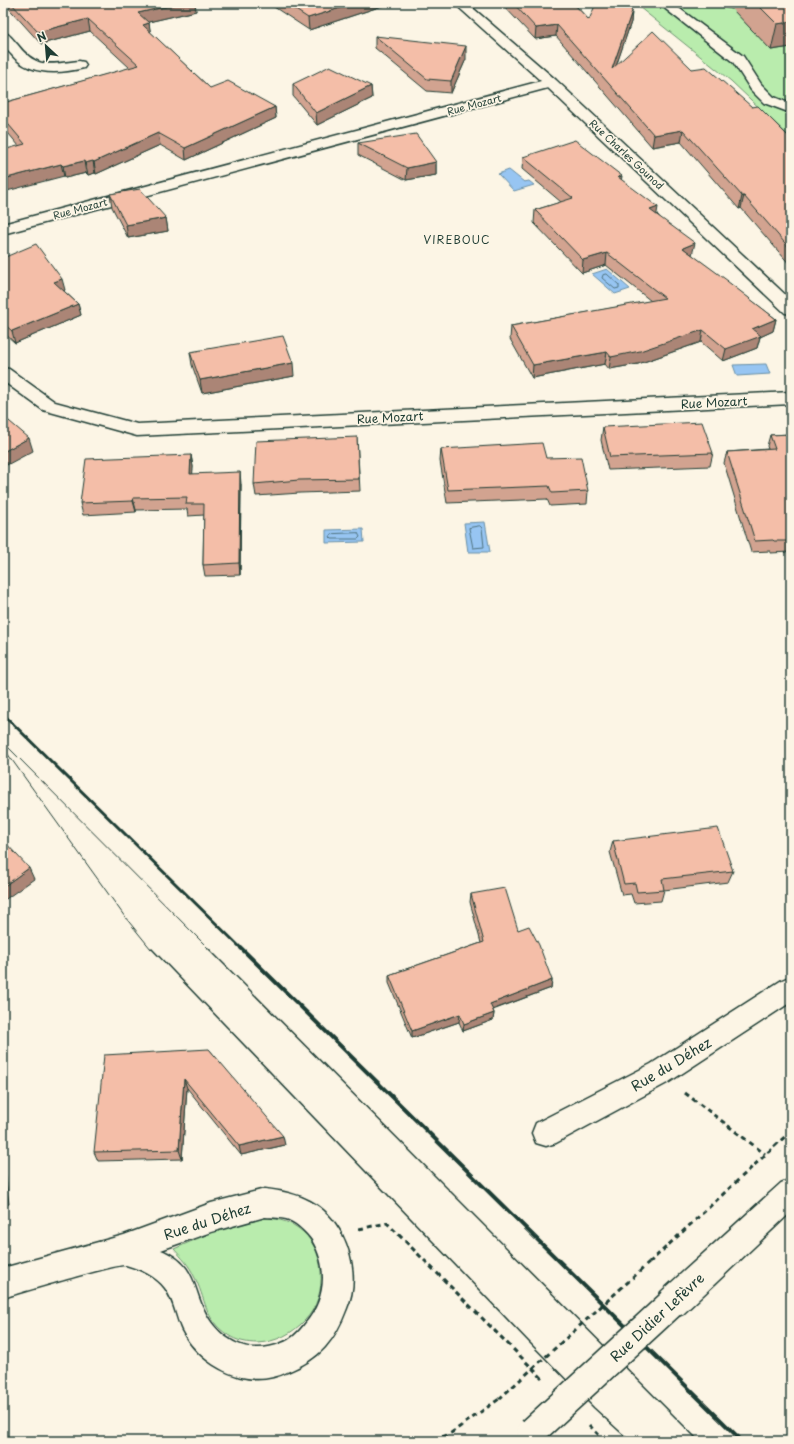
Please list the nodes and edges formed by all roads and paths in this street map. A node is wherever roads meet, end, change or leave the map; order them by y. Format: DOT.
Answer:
graph roads {
  1 [pos="460,3"];
  2 [pos="664,3"];
  3 [pos="3,36"];
  4 [pos="79,65"];
  5 [pos="551,83"];
  6 [pos="791,109"];
  7 [pos="3,229"];
  8 [pos="791,309"];
  9 [pos="3,373"];
  10 [pos="791,398"];
  11 [pos="791,988"];
  12 [pos="660,1073"];
  13 [pos="791,1131"];
  14 [pos="546,1133"];
  15 [pos="765,1154"];
  16 [pos="791,1193"];
  17 [pos="328,1236"];
  18 [pos="124,1250"];
  19 [pos="3,1283"];
  20 [pos="543,1380"];
  21 [pos="588,1424"];
  22 [pos="527,1437"];
  23 [pos="434,1441"];
  24 [pos="605,1441"];
  1 -- 5 [label="street, Rue Charles Gounod"];
  2 -- 6 [label="street"];
  3 -- 4 [label="street"];
  5 -- 7 [label="street, Rue Mozart"];
  5 -- 8 [label="street, Rue Charles Gounod"];
  9 -- 10 [label="street, Rue Mozart"];
  11 -- 12 [label="street, Rue du Déhez"];
  12 -- 14 [label="street, Rue du Déhez"];
  12 -- 15 [label="path"];
  13 -- 15 [label="path"];
  15 -- 23 [label="path, bridge"];
  16 -- 22 [label="street, Rue Didier Lefèvre, bridge"];
  17 -- 18 [label="street, Rue du Déhez"];
  17 -- 18 [label="street, Rue du Déhez"];
  17 -- 20 [label="path"];
  18 -- 19 [label="street, Rue du Déhez"];
  21 -- 24 [label="path"];
}
